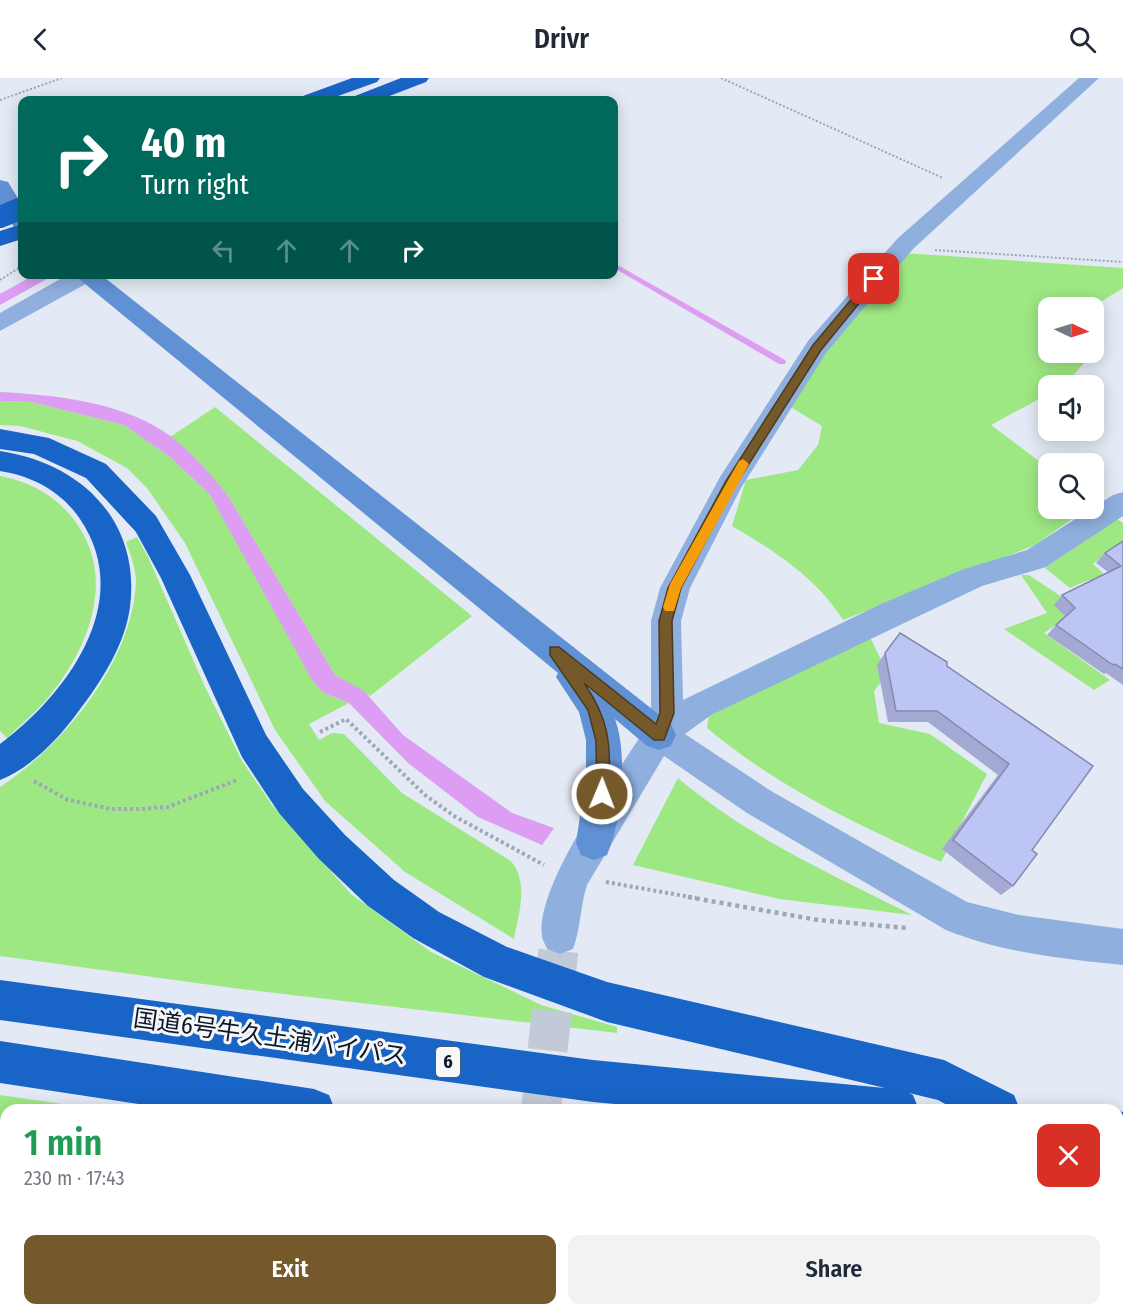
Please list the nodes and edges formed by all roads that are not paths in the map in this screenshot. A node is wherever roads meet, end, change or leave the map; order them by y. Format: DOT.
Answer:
graph roads {
  1 [pos="370,78"];
  2 [pos="419,78"];
  3 [pos="1090,78"];
  4 [pos="321,96"];
  5 [pos="372,96"];
  6 [pos="0,187"];
  7 [pos="18,214"];
  8 [pos="18,216"];
  9 [pos="5,233"];
  10 [pos="78,279"];
  11 [pos="90,279"];
  12 [pos="0,323"];
  13 [pos="0,439"];
  14 [pos="0,461"];
  15 [pos="1123,502"];
  16 [pos="554,651"];
  17 [pos="659,735"];
  18 [pos="0,764"];
  19 [pos="594,843"];
  20 [pos="560,936"];
  21 [pos="1123,947"];
  22 [pos="0,1000"];
  23 [pos="0,1062"];
  24 [pos="275,1104"];
  25 [pos="833,1104"];
  26 [pos="988,1104"];
  1 -- 4 [label="highway"];
  2 -- 5 [label="highway"];
  3 -- 17 [label="street"];
  6 -- 8 [label="street"];
  7 -- 9 [label="highway, bridge"];
  10 -- 12 [label="street"];
  11 -- 16 [label="street"];
  13 -- 26 [label="highway"];
  14 -- 18 [label="highway"];
  15 -- 17 [label="street"];
  16 -- 17 [label="street"];
  16 -- 19 [label="street"];
  17 -- 19 [label="street"];
  17 -- 21 [label="street"];
  19 -- 20 [label="street"];
  22 -- 25 [label="highway, 国道6号牛久土浦バイパス / 6"];
  23 -- 24 [label="highway"];
}
